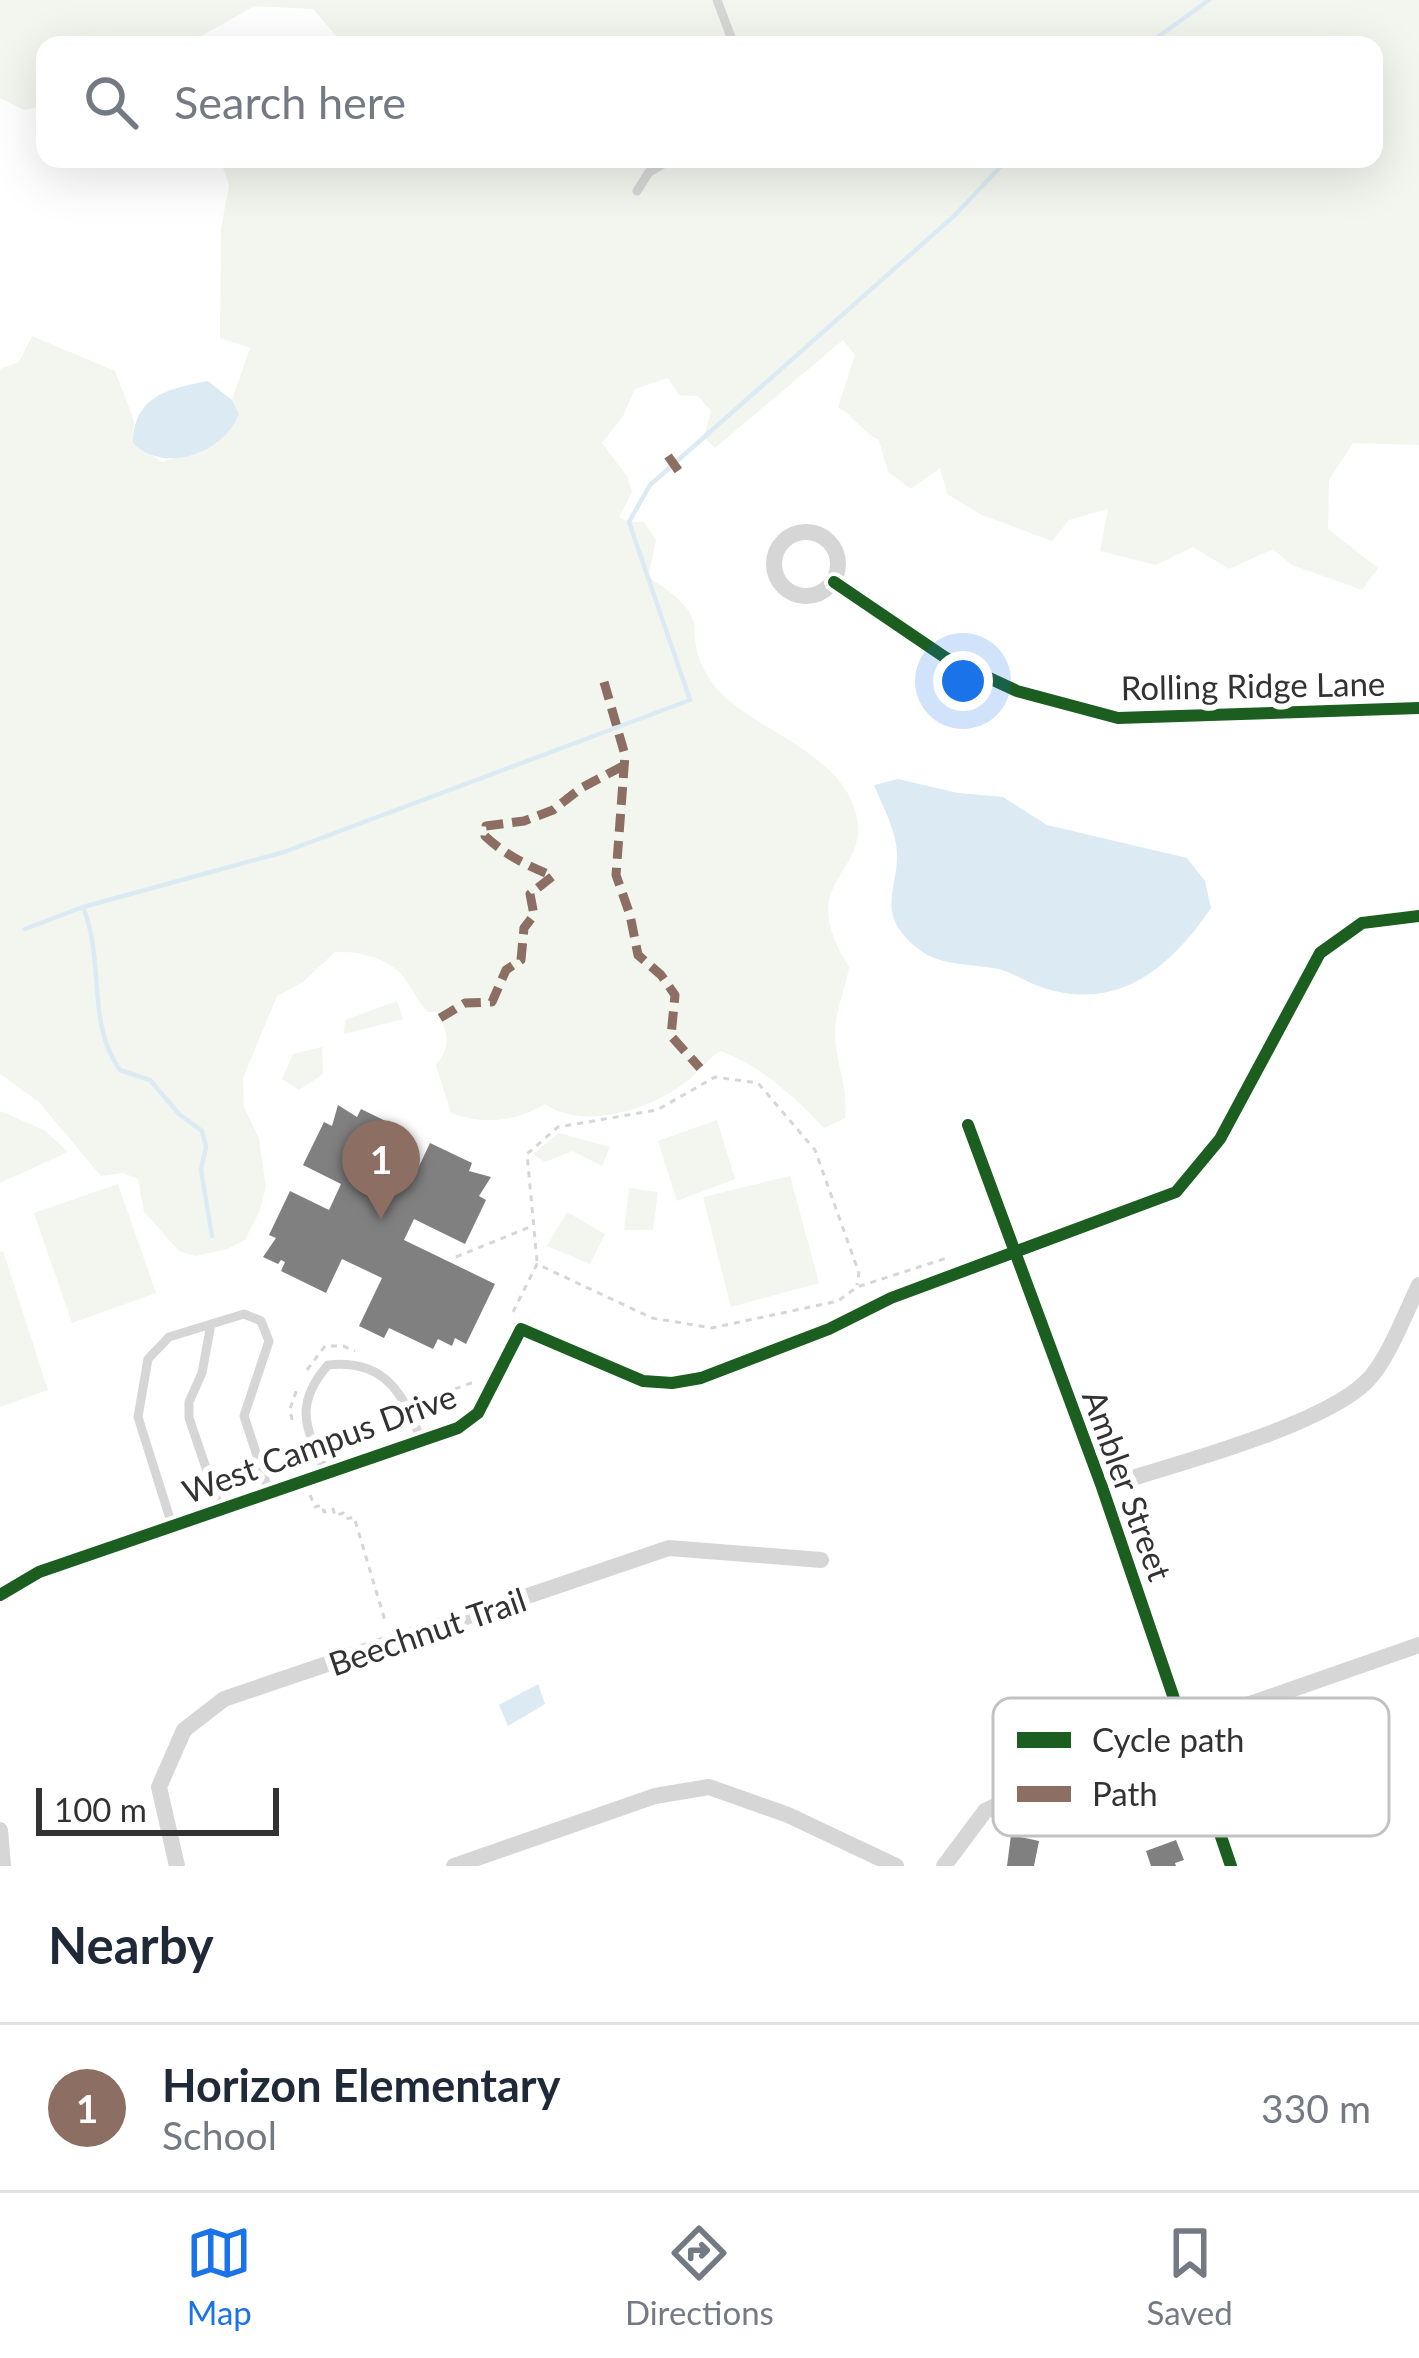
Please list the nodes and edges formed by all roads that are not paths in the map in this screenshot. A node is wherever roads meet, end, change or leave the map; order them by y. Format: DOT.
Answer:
graph roads {
  1 [pos="717,0"];
  2 [pos="731,36"];
  3 [pos="656,168"];
  4 [pos="637,191"];
  5 [pos="833,582"];
  6 [pos="1419,708"];
  7 [pos="1419,916"];
  8 [pos="968,1125"];
  9 [pos="1014,1251"];
  10 [pos="1419,1285"];
  11 [pos="211,1324"];
  12 [pos="421,1441"];
  13 [pos="326,1471"];
  14 [pos="1102,1487"];
  15 [pos="269,1492"];
  16 [pos="220,1509"];
  17 [pos="172,1526"];
  18 [pos="821,1560"];
  19 [pos="0,1595"];
  20 [pos="1419,1645"];
  21 [pos="1174,1698"];
  22 [pos="1267,1698"];
  23 [pos="993,1806"];
  24 [pos="0,1830"];
  25 [pos="1222,1836"];
  26 [pos="3,1866"];
  27 [pos="177,1866"];
  28 [pos="454,1866"];
  29 [pos="896,1866"];
  30 [pos="944,1866"];
  31 [pos="1232,1866"];
  1 -- 2 [label="lane"];
  3 -- 4 [label="lane"];
  5 -- 6 [label="street, Rolling Ridge Lane"];
  7 -- 9 [label="street"];
  8 -- 9 [label="street, Ambler Street"];
  9 -- 12 [label="street, West Campus Drive"];
  9 -- 14 [label="street, Ambler Street"];
  10 -- 14 [label="street"];
  11 -- 15 [label="lane"];
  11 -- 16 [label="lane"];
  11 -- 17 [label="lane"];
  12 -- 13 [label="street, West Campus Drive"];
  12 -- 13 [label="lane"];
  13 -- 15 [label="street, West Campus Drive"];
  14 -- 21 [label="street, Ambler Street"];
  15 -- 16 [label="street, West Campus Drive"];
  16 -- 17 [label="street, West Campus Drive"];
  17 -- 19 [label="street, West Campus Drive"];
  18 -- 27 [label="street, Beechnut Trail"];
  20 -- 22 [label="street"];
  23 -- 30 [label="street"];
  24 -- 26 [label="street"];
  25 -- 31 [label="street, Ambler Street"];
  28 -- 29 [label="street"];
}
